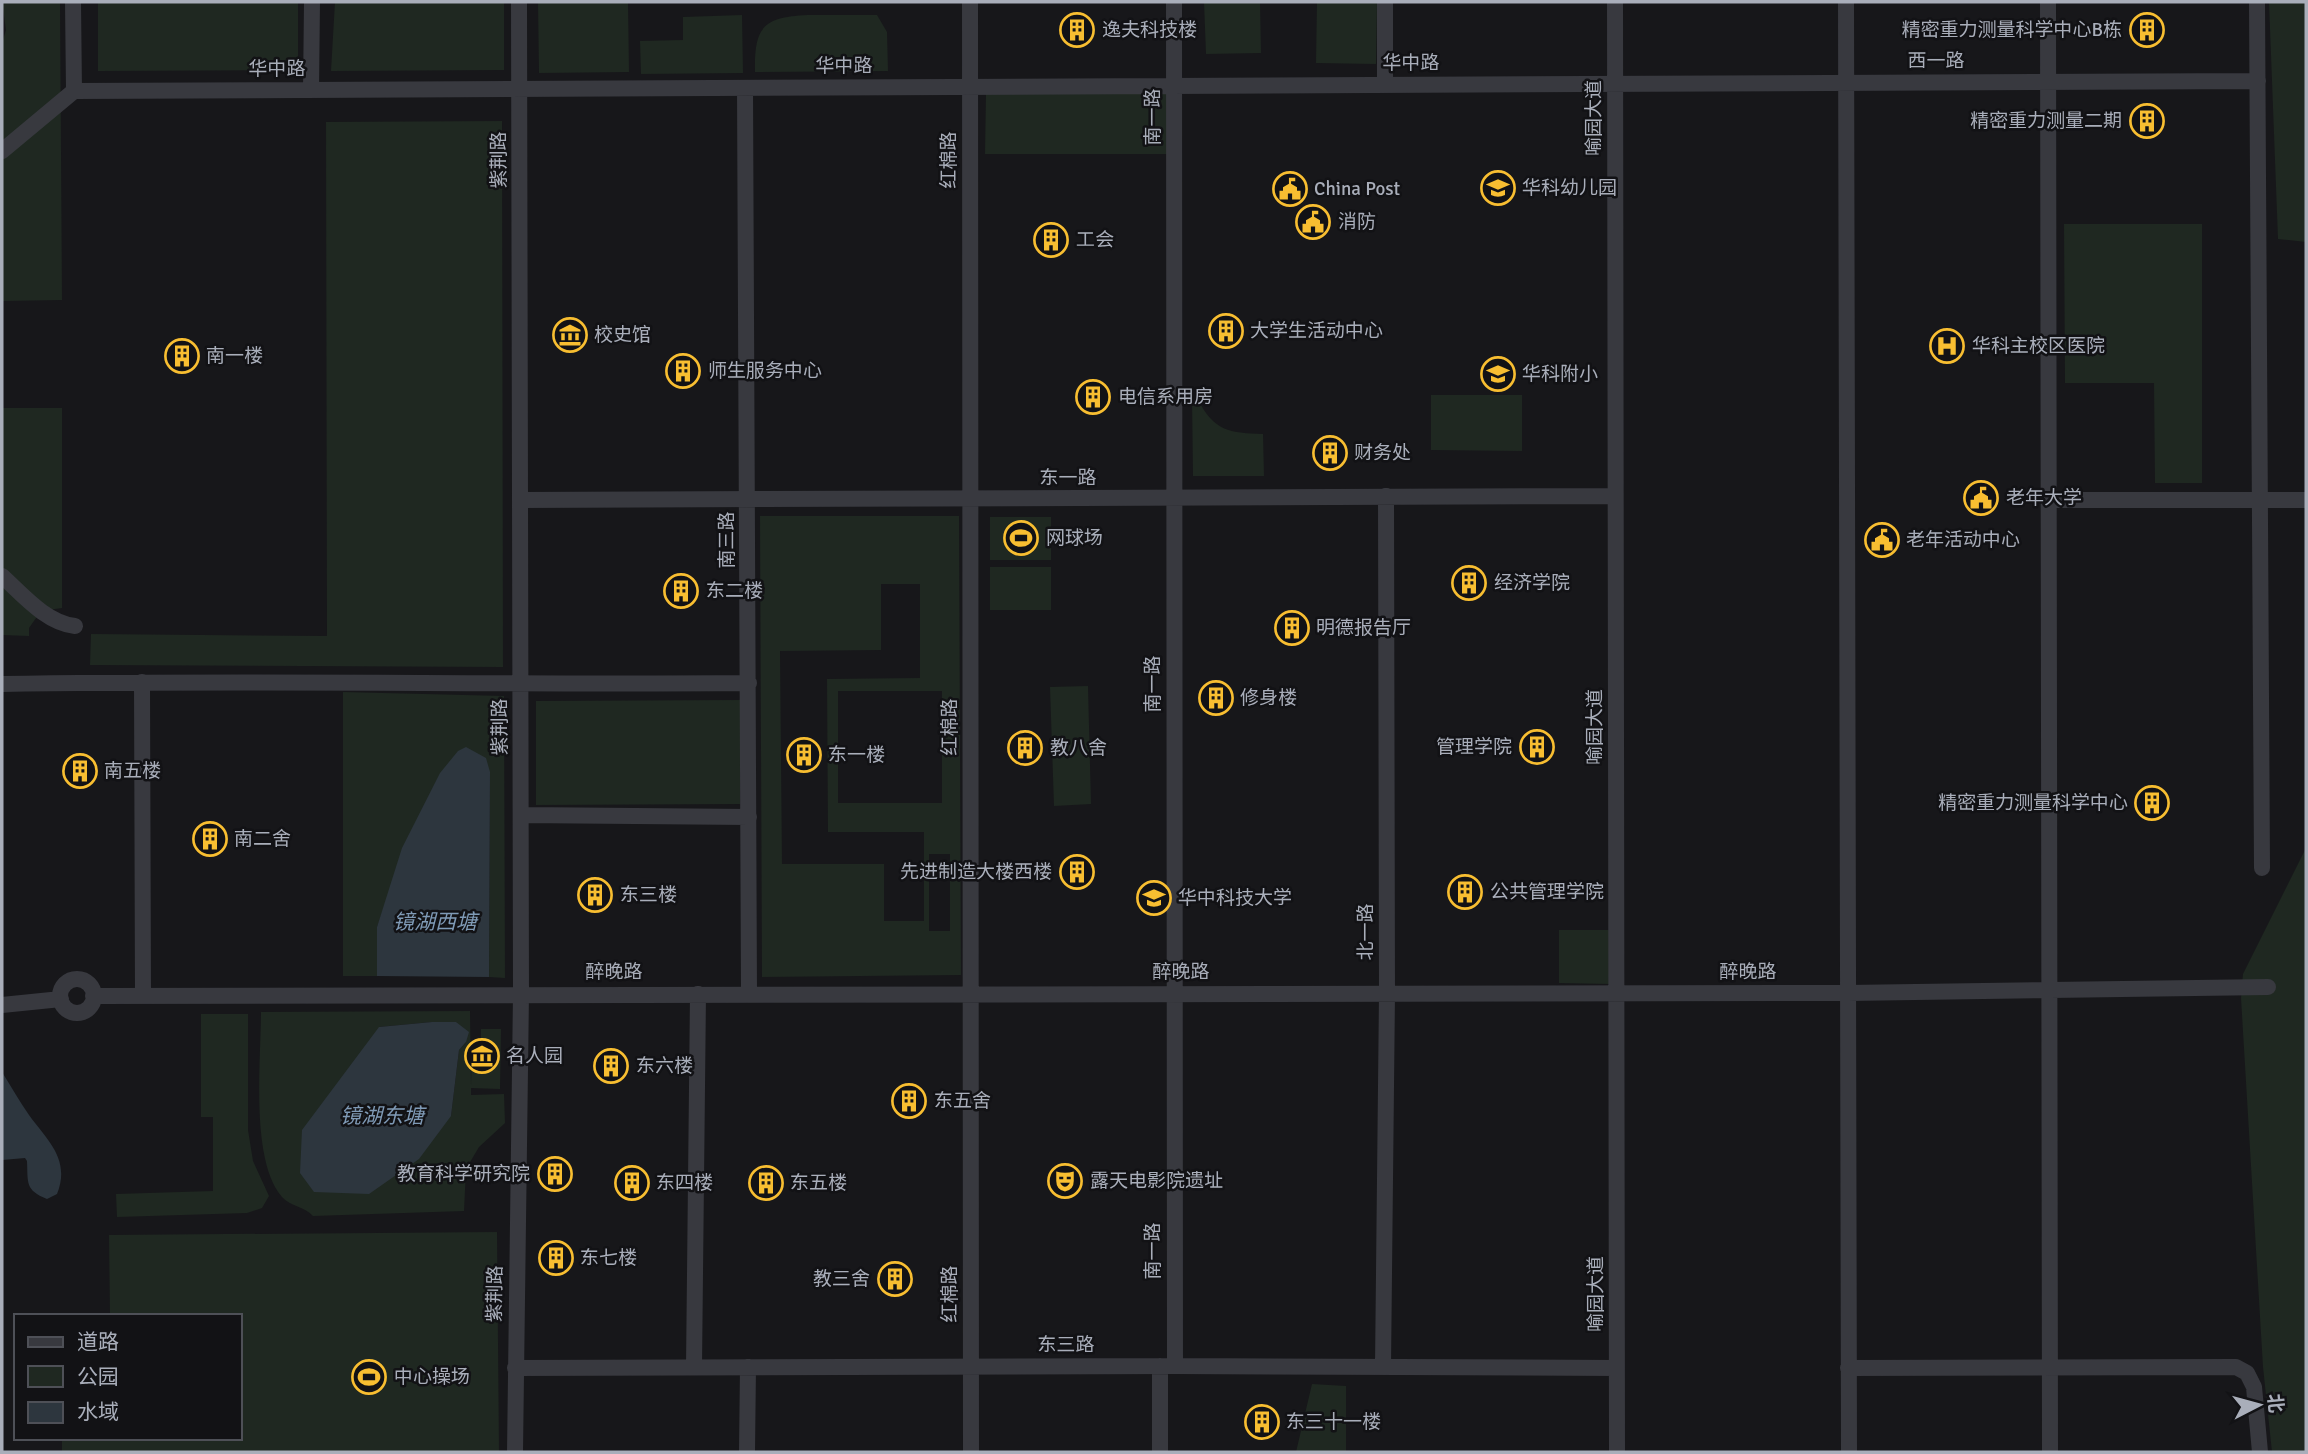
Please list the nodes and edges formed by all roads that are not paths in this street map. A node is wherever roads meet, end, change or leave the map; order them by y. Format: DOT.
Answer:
graph roads {
  1 [pos="73,2"];
  2 [pos="312,2"];
  3 [pos="519,2"];
  4 [pos="970,2"];
  5 [pos="1174,2"];
  6 [pos="1385,2"];
  7 [pos="1615,2"];
  8 [pos="1846,2"];
  9 [pos="2048,2"];
  10 [pos="2258,2"];
  11 [pos="2258,81"];
  12 [pos="1846,82"];
  13 [pos="2048,82"];
  14 [pos="1615,83"];
  15 [pos="1385,84"];
  16 [pos="1174,85"];
  17 [pos="970,86"];
  18 [pos="745,88"];
  19 [pos="519,89"];
  20 [pos="311,90"];
  21 [pos="74,91"];
  22 [pos="2,151"];
  23 [pos="1386,496"];
  24 [pos="1615,496"];
  25 [pos="748,499"];
  26 [pos="970,499"];
  27 [pos="1174,499"];
  28 [pos="520,500"];
  29 [pos="2049,500"];
  30 [pos="2258,500"];
  31 [pos="2306,500"];
  32 [pos="2,576"];
  33 [pos="75,626"];
  34 [pos="142,682"];
  35 [pos="748,683"];
  36 [pos="2,684"];
  37 [pos="521,684"];
  38 [pos="521,815"];
  39 [pos="749,817"];
  40 [pos="2262,868"];
  41 [pos="2268,987"];
  42 [pos="2050,990"];
  43 [pos="521,993"];
  44 [pos="698,993"];
  45 [pos="749,993"];
  46 [pos="971,993"];
  47 [pos="1174,993"];
  48 [pos="1387,993"];
  49 [pos="1616,993"];
  50 [pos="1848,993"];
  51 [pos="93,996"];
  52 [pos="143,996"];
  53 [pos="61,999"];
  54 [pos="2,1005"];
  55 [pos="1167,1366"];
  56 [pos="694,1367"];
  57 [pos="748,1367"];
  58 [pos="970,1367"];
  59 [pos="1383,1367"];
  60 [pos="2050,1367"];
  61 [pos="515,1368"];
  62 [pos="1617,1368"];
  63 [pos="1848,1368"];
  64 [pos="515,1452"];
  65 [pos="747,1452"];
  66 [pos="971,1452"];
  67 [pos="1160,1452"];
  68 [pos="1617,1452"];
  69 [pos="1849,1452"];
  70 [pos="2050,1452"];
  71 [pos="2260,1452"];
  1 -- 21 [label="street"];
  2 -- 20 [label="street"];
  3 -- 19 [label="street, 紫荆路"];
  4 -- 17 [label="street, 红棉路"];
  5 -- 16 [label="street, 南一路"];
  6 -- 15 [label="street"];
  7 -- 14 [label="street, 喻园大道"];
  8 -- 12 [label="street"];
  9 -- 13 [label="street"];
  10 -- 11 [label="street"];
  11 -- 13 [label="street, 西一路"];
  11 -- 30 [label="street"];
  12 -- 13 [label="street, 西一路"];
  12 -- 14 [label="street, 西一路"];
  12 -- 50 [label="street"];
  13 -- 29 [label="street"];
  14 -- 15 [label="street, 华中路"];
  14 -- 24 [label="street, 喻园大道"];
  15 -- 16 [label="street, 华中路"];
  16 -- 17 [label="street, 华中路"];
  16 -- 27 [label="street, 南一路"];
  17 -- 18 [label="street, 华中路"];
  17 -- 26 [label="street, 红棉路"];
  18 -- 19 [label="street, 华中路"];
  18 -- 25 [label="street, 南三路"];
  19 -- 20 [label="street, 华中路"];
  19 -- 28 [label="street, 紫荆路"];
  20 -- 21 [label="street, 华中路"];
  21 -- 22 [label="street"];
  23 -- 24 [label="street, 东一路"];
  23 -- 27 [label="street, 东一路"];
  23 -- 48 [label="street, 北一路"];
  24 -- 49 [label="street, 喻园大道"];
  25 -- 26 [label="street, 东一路"];
  25 -- 28 [label="street, 东一路"];
  25 -- 35 [label="street, 南三路"];
  26 -- 27 [label="street, 东一路"];
  26 -- 46 [label="street, 红棉路"];
  27 -- 47 [label="street, 南一路"];
  28 -- 37 [label="street, 紫荆路"];
  29 -- 30 [label="street"];
  29 -- 42 [label="street"];
  30 -- 31 [label="street"];
  30 -- 40 [label="street"];
  32 -- 33 [label="street"];
  34 -- 36 [label="street"];
  34 -- 37 [label="street"];
  34 -- 52 [label="street"];
  35 -- 37 [label="street"];
  35 -- 39 [label="street, 南三路"];
  37 -- 38 [label="street, 紫荆路"];
  38 -- 39 [label="street"];
  38 -- 43 [label="street, 紫荆路"];
  39 -- 45 [label="street, 南三路"];
  41 -- 42 [label="street, 醉晚路"];
  42 -- 50 [label="street, 醉晚路"];
  42 -- 60 [label="street"];
  43 -- 44 [label="street, 醉晚路"];
  43 -- 52 [label="street, 醉晚路"];
  43 -- 61 [label="street, 紫荆路"];
  44 -- 45 [label="street, 醉晚路"];
  44 -- 56 [label="street"];
  45 -- 46 [label="street, 醉晚路"];
  46 -- 47 [label="street, 醉晚路"];
  46 -- 58 [label="street, 红棉路"];
  47 -- 48 [label="street, 醉晚路"];
  47 -- 55 [label="street, 南一路"];
  48 -- 49 [label="street, 醉晚路"];
  48 -- 59 [label="street, 北一路"];
  49 -- 50 [label="street, 醉晚路"];
  49 -- 62 [label="street, 喻园大道"];
  50 -- 63 [label="street"];
  51 -- 52 [label="street, 醉晚路"];
  51 -- 53 [label="street, 醉晚路"];
  51 -- 53 [label="street, 醉晚路"];
  53 -- 54 [label="street, 醉晚路"];
  55 -- 58 [label="street, 东三路"];
  55 -- 59 [label="street, 东三路"];
  55 -- 67 [label="street, 南一路"];
  56 -- 57 [label="street, 东三路"];
  56 -- 61 [label="street, 东三路"];
  57 -- 58 [label="street, 东三路"];
  57 -- 65 [label="street"];
  58 -- 66 [label="street, 红棉路"];
  59 -- 62 [label="street, 东三路"];
  60 -- 63 [label="street"];
  60 -- 70 [label="street"];
  60 -- 71 [label="street"];
  61 -- 64 [label="street, 紫荆路"];
  62 -- 68 [label="street, 喻园大道"];
  63 -- 69 [label="street"];
}
